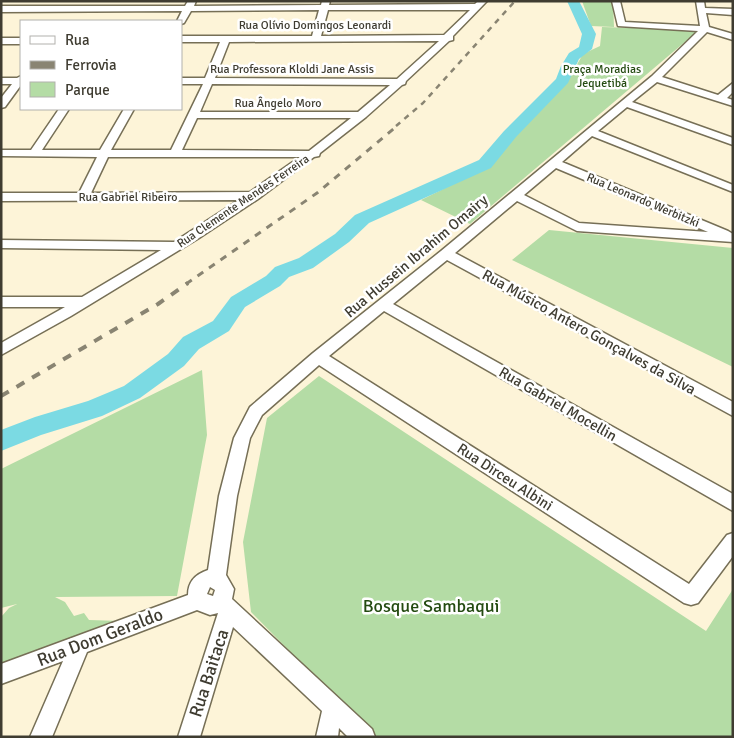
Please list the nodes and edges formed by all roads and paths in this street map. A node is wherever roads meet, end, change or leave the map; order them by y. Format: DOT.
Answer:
graph roads {
  1 [pos="616,1"];
  2 [pos="481,4"];
  3 [pos="80,5"];
  4 [pos="190,5"];
  5 [pos="325,5"];
  6 [pos="702,6"];
  7 [pos="1,9"];
  8 [pos="733,12"];
  9 [pos="68,20"];
  10 [pos="182,20"];
  11 [pos="705,29"];
  12 [pos="733,37"];
  13 [pos="226,38"];
  14 [pos="316,38"];
  15 [pos="450,38"];
  16 [pos="182,39"];
  17 [pos="1,41"];
  18 [pos="20,41"];
  19 [pos="655,78"];
  20 [pos="20,80"];
  21 [pos="1,81"];
  22 [pos="20,81"];
  23 [pos="182,81"];
  24 [pos="209,81"];
  25 [pos="402,82"];
  26 [pos="733,86"];
  27 [pos="720,99"];
  28 [pos="625,103"];
  29 [pos="733,103"];
  30 [pos="1,104"];
  31 [pos="63,110"];
  32 [pos="128,110"];
  33 [pos="193,115"];
  34 [pos="362,115"];
  35 [pos="590,132"];
  36 [pos="733,142"];
  37 [pos="35,152"];
  38 [pos="1,153"];
  39 [pos="104,153"];
  40 [pos="175,153"];
  41 [pos="315,154"];
  42 [pos="554,163"];
  43 [pos="733,189"];
  44 [pos="515,195"];
  45 [pos="254,196"];
  46 [pos="83,197"];
  47 [pos="3,198"];
  48 [pos="733,238"];
  49 [pos="1,244"];
  50 [pos="176,246"];
  51 [pos="446,254"];
  52 [pos="1,302"];
  53 [pos="86,302"];
  54 [pos="384,305"];
  55 [pos="1,350"];
  56 [pos="318,357"];
  57 [pos="733,410"];
  58 [pos="733,503"];
  59 [pos="733,541"];
  60 [pos="216,579"];
  61 [pos="199,600"];
  62 [pos="225,606"];
  63 [pos="80,645"];
  64 [pos="1,674"];
  65 [pos="333,708"];
  66 [pos="41,737"];
  67 [pos="189,737"];
  68 [pos="327,737"];
  69 [pos="364,737"];
  1 -- 11 [label="street"];
  2 -- 5 [label="street"];
  2 -- 15 [label="street, Rua Clemente Mendes Ferreira"];
  3 -- 4 [label="street"];
  3 -- 7 [label="street"];
  3 -- 9 [label="street"];
  4 -- 5 [label="street"];
  4 -- 10 [label="street"];
  5 -- 14 [label="street"];
  6 -- 8 [label="street"];
  6 -- 11 [label="street"];
  11 -- 12 [label="street"];
  11 -- 19 [label="street, Rua Hussein Ibrahim Omairy"];
  13 -- 14 [label="street, Rua Olívio Domingos Leonardi"];
  13 -- 16 [label="street, Rua Olívio Domingos Leonardi"];
  13 -- 24 [label="street"];
  14 -- 15 [label="street, Rua Olívio Domingos Leonardi"];
  15 -- 25 [label="street, Rua Clemente Mendes Ferreira"];
  17 -- 18 [label="street"];
  19 -- 27 [label="street"];
  19 -- 28 [label="street, Rua Hussein Ibrahim Omairy"];
  20 -- 21 [label="street"];
  22 -- 30 [label="street"];
  23 -- 24 [label="street, Rua Professora Kloldi Jane Assis"];
  24 -- 25 [label="street, Rua Professora Kloldi Jane Assis"];
  24 -- 33 [label="street"];
  25 -- 34 [label="street, Rua Clemente Mendes Ferreira"];
  26 -- 27 [label="street"];
  27 -- 29 [label="street"];
  28 -- 35 [label="street, Rua Hussein Ibrahim Omairy"];
  28 -- 36 [label="street"];
  31 -- 37 [label="street"];
  32 -- 39 [label="street"];
  33 -- 34 [label="street, Rua Ângelo Moro"];
  33 -- 40 [label="street"];
  34 -- 41 [label="street, Rua Clemente Mendes Ferreira"];
  35 -- 42 [label="street, Rua Hussein Ibrahim Omairy"];
  35 -- 43 [label="street"];
  37 -- 38 [label="street"];
  37 -- 39 [label="street"];
  39 -- 40 [label="street"];
  39 -- 46 [label="street"];
  40 -- 41 [label="street"];
  41 -- 45 [label="street, Rua Clemente Mendes Ferreira"];
  42 -- 44 [label="street, Rua Hussein Ibrahim Omairy"];
  42 -- 48 [label="street, Rua Leonardo Werbitzki"];
  44 -- 48 [label="street"];
  44 -- 51 [label="street, Rua Hussein Ibrahim Omairy"];
  45 -- 46 [label="street, Rua Gabriel Ribeiro"];
  45 -- 50 [label="street, Rua Clemente Mendes Ferreira"];
  46 -- 47 [label="street, Rua Gabriel Ribeiro"];
  49 -- 50 [label="street"];
  50 -- 53 [label="street, Rua Clemente Mendes Ferreira"];
  51 -- 54 [label="street, Rua Hussein Ibrahim Omairy"];
  51 -- 57 [label="street, Rua Músico Antero Gonçalves da Silva"];
  52 -- 53 [label="street"];
  53 -- 55 [label="street, Rua Clemente Mendes Ferreira"];
  54 -- 56 [label="street, Rua Hussein Ibrahim Omairy"];
  54 -- 58 [label="street, Rua Gabriel Mocellin"];
  56 -- 59 [label="street, Rua Dirceu Albini"];
  56 -- 60 [label="street, Rua Hussein Ibrahim Omairy"];
  60 -- 61 [label="street"];
  60 -- 62 [label="street"];
  61 -- 62 [label="street"];
  61 -- 63 [label="street, Rua Dom Geraldo"];
  62 -- 65 [label="street"];
  62 -- 67 [label="street, Rua Baitaca"];
  63 -- 64 [label="street, Rua Dom Geraldo"];
  63 -- 66 [label="street"];
  65 -- 68 [label="street"];
  65 -- 69 [label="street"];
}
